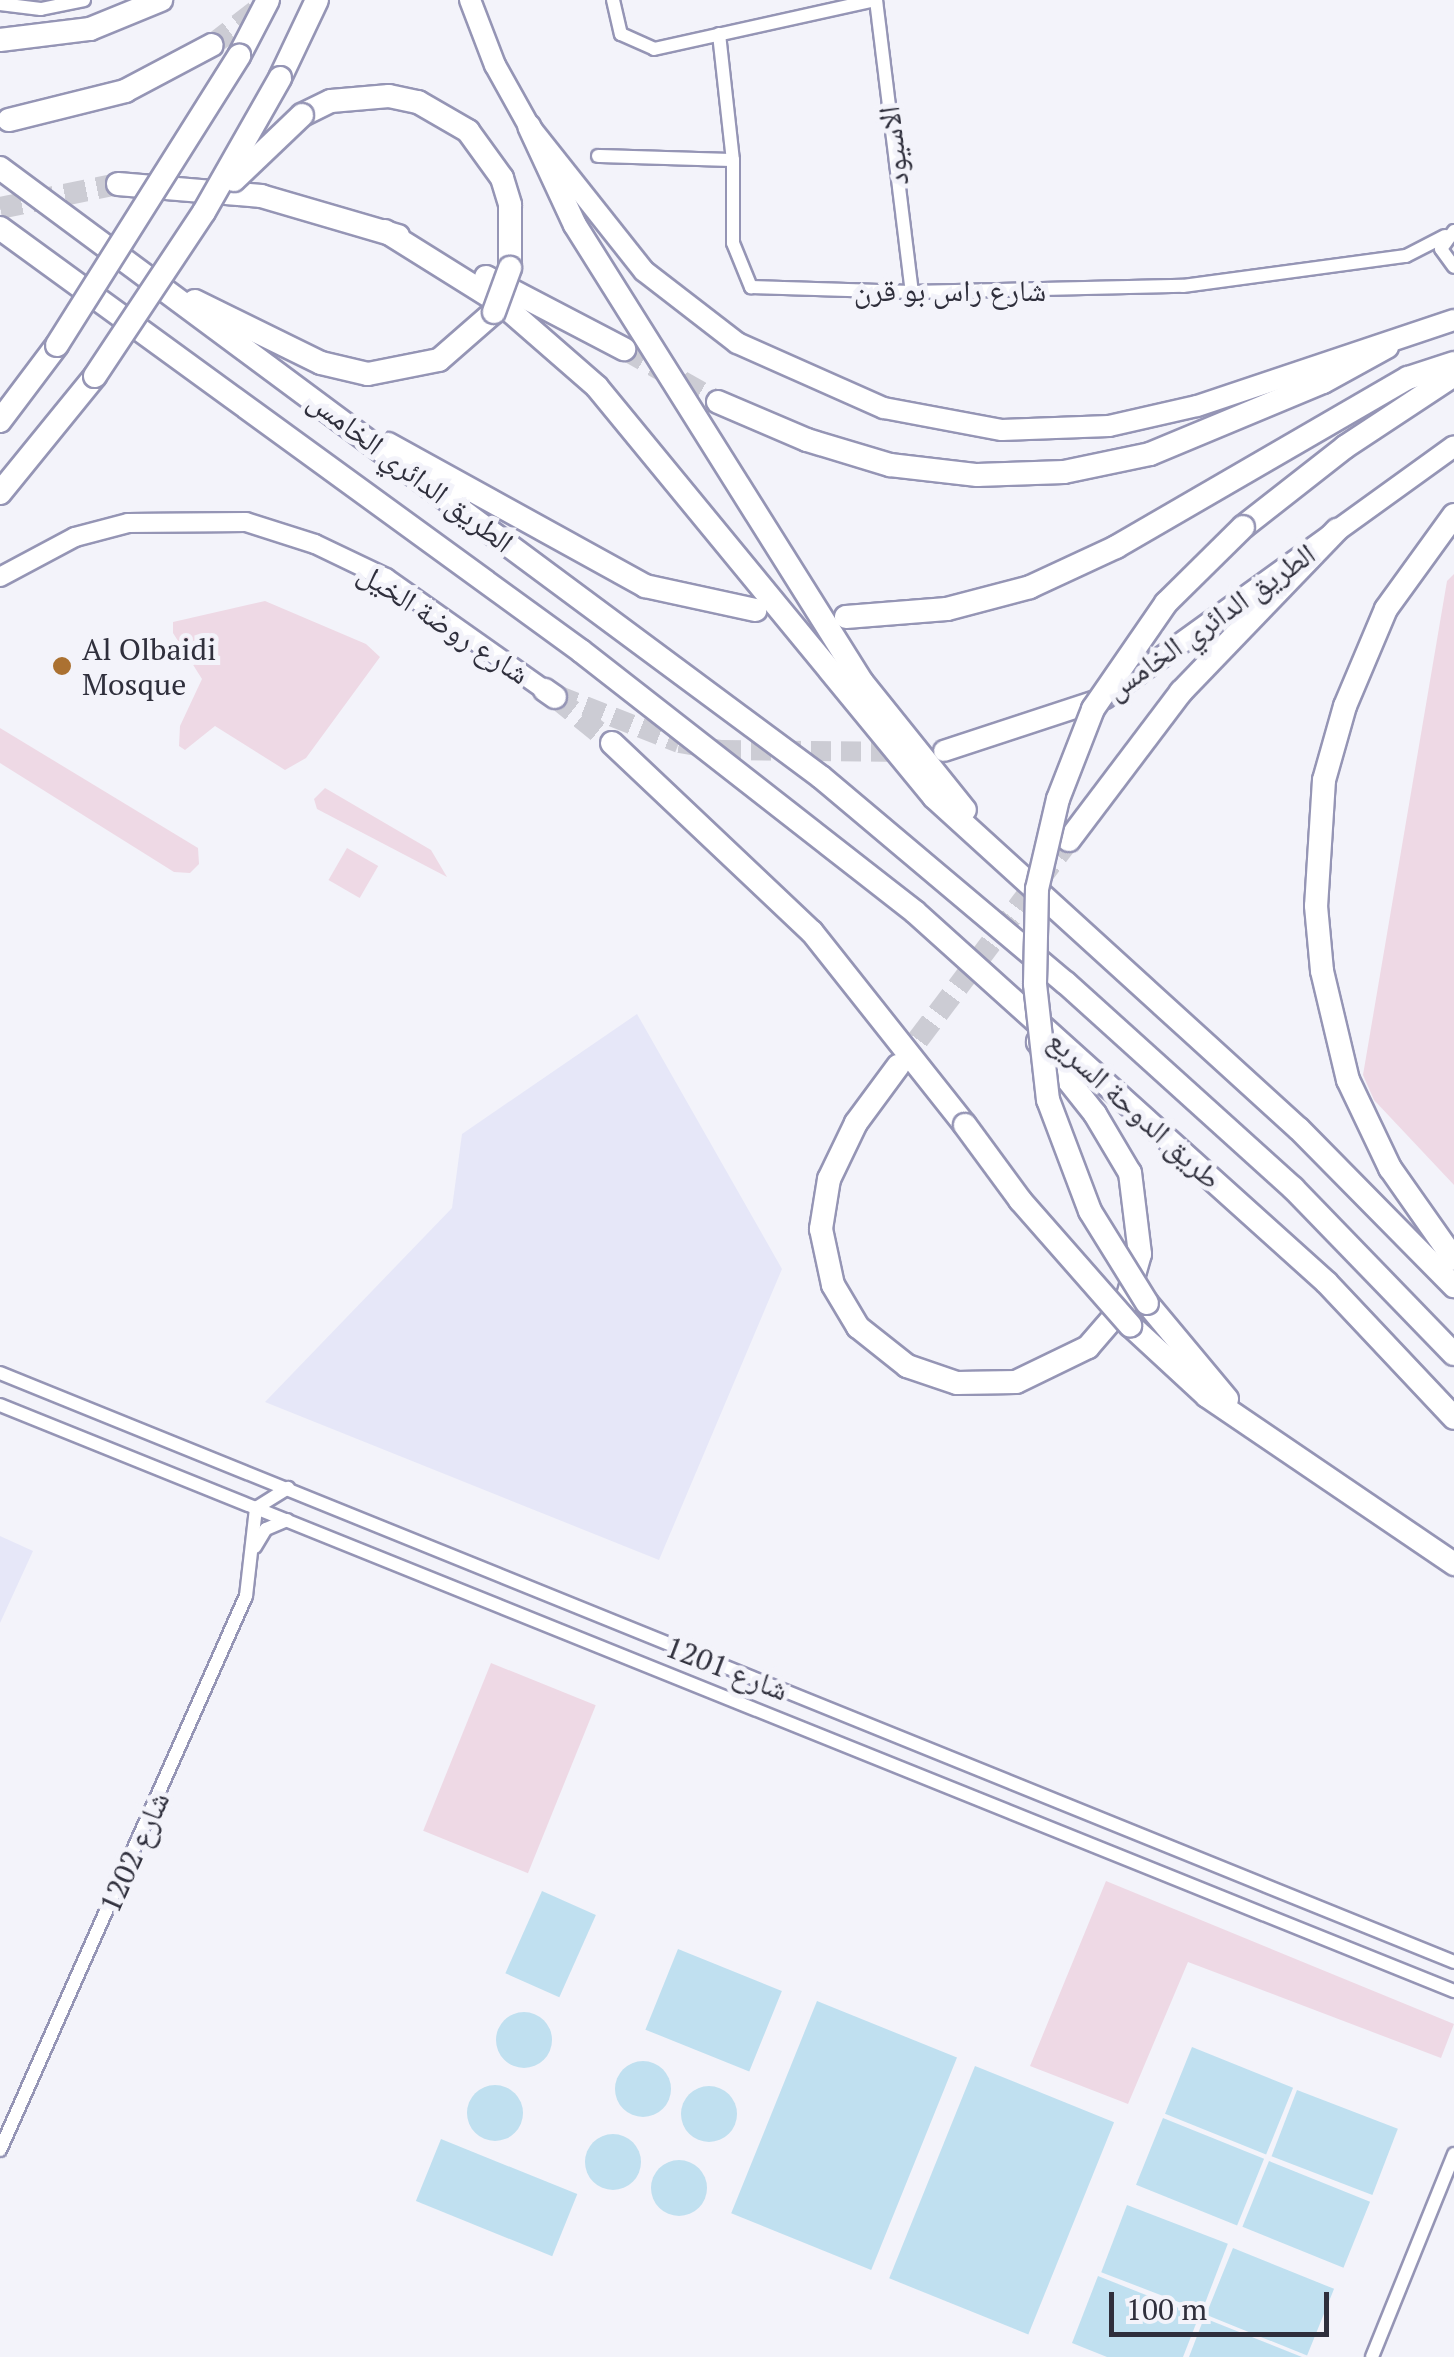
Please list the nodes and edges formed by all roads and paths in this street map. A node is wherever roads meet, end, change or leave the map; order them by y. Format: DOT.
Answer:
graph roads {
  1 [pos="84,0"];
  2 [pos="161,0"];
  3 [pos="268,0"];
  4 [pos="317,0"];
  5 [pos="470,0"];
  6 [pos="613,0"];
  7 [pos="876,0"];
  8 [pos="0,4"];
  9 [pos="719,34"];
  10 [pos="0,40"];
  11 [pos="212,44"];
  12 [pos="9,120"];
  13 [pos="529,126"];
  14 [pos="598,156"];
  15 [pos="733,160"];
  16 [pos="0,168"];
  17 [pos="118,184"];
  18 [pos="204,212"];
  19 [pos="0,230"];
  20 [pos="385,231"];
  21 [pos="1452,232"];
  22 [pos="1406,256"];
  23 [pos="1450,264"];
  24 [pos="912,292"];
  25 [pos="174,293"];
  26 [pos="1454,320"];
  27 [pos="1386,347"];
  28 [pos="624,350"];
  29 [pos="50,354"];
  30 [pos="1454,363"];
  31 [pos="1454,374"];
  32 [pos="0,396"];
  33 [pos="718,402"];
  34 [pos="0,421"];
  35 [pos="358,432"];
  36 [pos="1454,446"];
  37 [pos="0,492"];
  38 [pos="1454,515"];
  39 [pos="1337,530"];
  40 [pos="0,577"];
  41 [pos="755,610"];
  42 [pos="846,617"];
  43 [pos="552,694"];
  44 [pos="612,743"];
  45 [pos="944,751"];
  46 [pos="822,776"];
  47 [pos="800,818"];
  48 [pos="985,837"];
  49 [pos="1069,840"];
  50 [pos="987,975"];
  51 [pos="898,1066"];
  52 [pos="1454,1259"];
  53 [pos="1454,1286"];
  54 [pos="1446,1340"];
  55 [pos="1454,1354"];
  56 [pos="0,1373"];
  57 [pos="0,1406"];
  58 [pos="1235,1410"];
  59 [pos="1454,1418"];
  60 [pos="288,1488"];
  61 [pos="256,1508"];
  62 [pos="288,1520"];
  63 [pos="254,1550"];
  64 [pos="1454,1564"];
  65 [pos="697,1657"];
  66 [pos="688,1682"];
  67 [pos="1454,1962"];
  68 [pos="1454,1991"];
  69 [pos="0,2150"];
  70 [pos="1454,2154"];
  71 [pos="1372,2357"];
  1 -- 8 [label="street"];
  2 -- 10 [label="highway"];
  3 -- 29 [label="highway, bridge"];
  4 -- 18 [label="highway, bridge"];
  5 -- 13 [label="main road"];
  6 -- 9 [label="street"];
  7 -- 9 [label="street"];
  7 -- 24 [label="street, الاسيود"];
  9 -- 15 [label="street, شارع راس بو قرن"];
  11 -- 12 [label="highway"];
  13 -- 27 [label="main road"];
  13 -- 48 [label="highway"];
  14 -- 15 [label="street"];
  15 -- 24 [label="street, شارع راس بو قرن"];
  16 -- 25 [label="highway, الطريق الدائري الخامس"];
  17 -- 20 [label="highway"];
  18 -- 25 [label="highway, bridge"];
  18 -- 37 [label="highway, bridge"];
  19 -- 47 [label="highway, الطريق الدائري الخامس"];
  20 -- 28 [label="highway"];
  20 -- 48 [label="highway"];
  21 -- 22 [label="street, شارع راس بو قرن"];
  21 -- 23 [label="street"];
  22 -- 23 [label="street, شارع راس بو قرن"];
  22 -- 24 [label="street, شارع راس بو قرن"];
  25 -- 35 [label="highway, الطريق الدائري الخامس"];
  26 -- 27 [label="main road"];
  27 -- 33 [label="highway"];
  29 -- 32 [label="highway"];
  29 -- 34 [label="highway"];
  30 -- 42 [label="highway"];
  31 -- 58 [label="highway, bridge"];
  35 -- 41 [label="highway"];
  35 -- 46 [label="highway, الطريق الدائري الخامس"];
  36 -- 39 [label="main road, الطريق الدائري الخامس"];
  38 -- 52 [label="highway"];
  39 -- 45 [label="main road, الطريق الدائري الخامس"];
  39 -- 49 [label="highway"];
  40 -- 43 [label="street, شارع روضة الخيل"];
  44 -- 58 [label="highway, bridge"];
  46 -- 54 [label="highway, طريق الدوحة السريع"];
  47 -- 50 [label="highway, طريق الدوحة السريع"];
  48 -- 53 [label="highway"];
  50 -- 51 [label="highway"];
  50 -- 59 [label="highway, طريق الدوحة السريع"];
  54 -- 55 [label="highway, طريق الدوحة السريع"];
  56 -- 60 [label="street, شارع 1201"];
  57 -- 61 [label="street, شارع 1201"];
  58 -- 64 [label="highway"];
  60 -- 61 [label="street"];
  60 -- 65 [label="street, شارع 1201"];
  61 -- 62 [label="street, شارع 1201"];
  61 -- 63 [label="street, شارع 1202"];
  62 -- 63 [label="street"];
  62 -- 66 [label="street, شارع 1201"];
  63 -- 69 [label="street, شارع 1202"];
  65 -- 66 [label="street"];
  65 -- 67 [label="street, شارع 1201"];
  66 -- 68 [label="street, شارع 1201"];
  70 -- 71 [label="street"];
}
